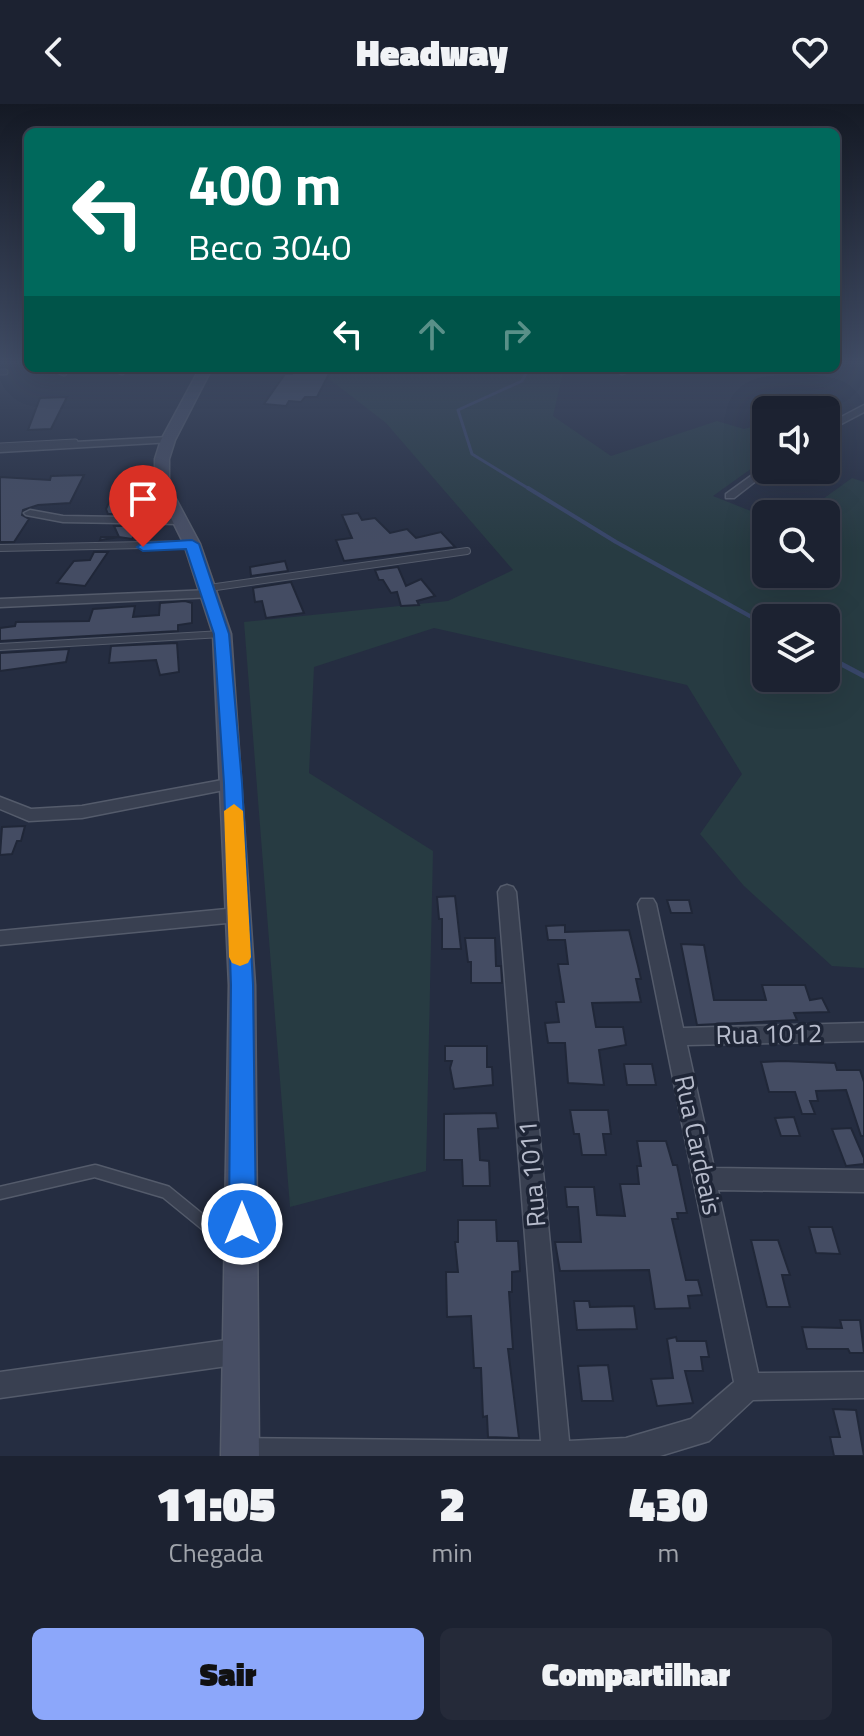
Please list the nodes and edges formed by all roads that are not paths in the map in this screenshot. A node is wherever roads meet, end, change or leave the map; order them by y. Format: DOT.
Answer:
graph roads {
  1 [pos="177,423"];
  2 [pos="168,439"];
  3 [pos="0,447"];
  4 [pos="752,479"];
  5 [pos="730,496"];
  6 [pos="30,513"];
  7 [pos="180,521"];
  8 [pos="192,544"];
  9 [pos="0,548"];
  10 [pos="467,551"];
  11 [pos="210,591"];
  12 [pos="0,603"];
  13 [pos="222,634"];
  14 [pos="0,647"];
  15 [pos="233,783"];
  16 [pos="0,803"];
  17 [pos="507,892"];
  18 [pos="647,904"];
  19 [pos="237,915"];
  20 [pos="0,938"];
  21 [pos="864,1032"];
  22 [pos="675,1037"];
  23 [pos="705,1179"];
  24 [pos="864,1181"];
  25 [pos="0,1193"];
  26 [pos="242,1254"];
  27 [pos="241,1351"];
  28 [pos="0,1385"];
  29 [pos="864,1385"];
  30 [pos="748,1387"];
  31 [pos="240,1454"];
  32 [pos="556,1455"];
  1 -- 2 [label="main road"];
  2 -- 3 [label="street"];
  2 -- 7 [label="main road"];
  4 -- 5 [label="street"];
  6 -- 7 [label="street"];
  7 -- 8 [label="main road"];
  8 -- 9 [label="lane"];
  8 -- 11 [label="main road"];
  10 -- 11 [label="lane"];
  11 -- 12 [label="street"];
  11 -- 13 [label="main road"];
  13 -- 14 [label="lane"];
  13 -- 15 [label="main road"];
  15 -- 16 [label="street"];
  15 -- 19 [label="main road"];
  17 -- 32 [label="street, Rua 1011"];
  18 -- 22 [label="street, Rua Cardeais"];
  19 -- 20 [label="street"];
  19 -- 26 [label="main road"];
  21 -- 22 [label="street, Rua 1012"];
  22 -- 23 [label="street, Rua Cardeais"];
  23 -- 24 [label="street"];
  23 -- 30 [label="street, Rua Cardeais"];
  25 -- 26 [label="lane"];
  26 -- 27 [label="main road"];
  27 -- 28 [label="street"];
  27 -- 31 [label="main road"];
  29 -- 30 [label="street"];
  30 -- 32 [label="street"];
  31 -- 32 [label="street"];
}
